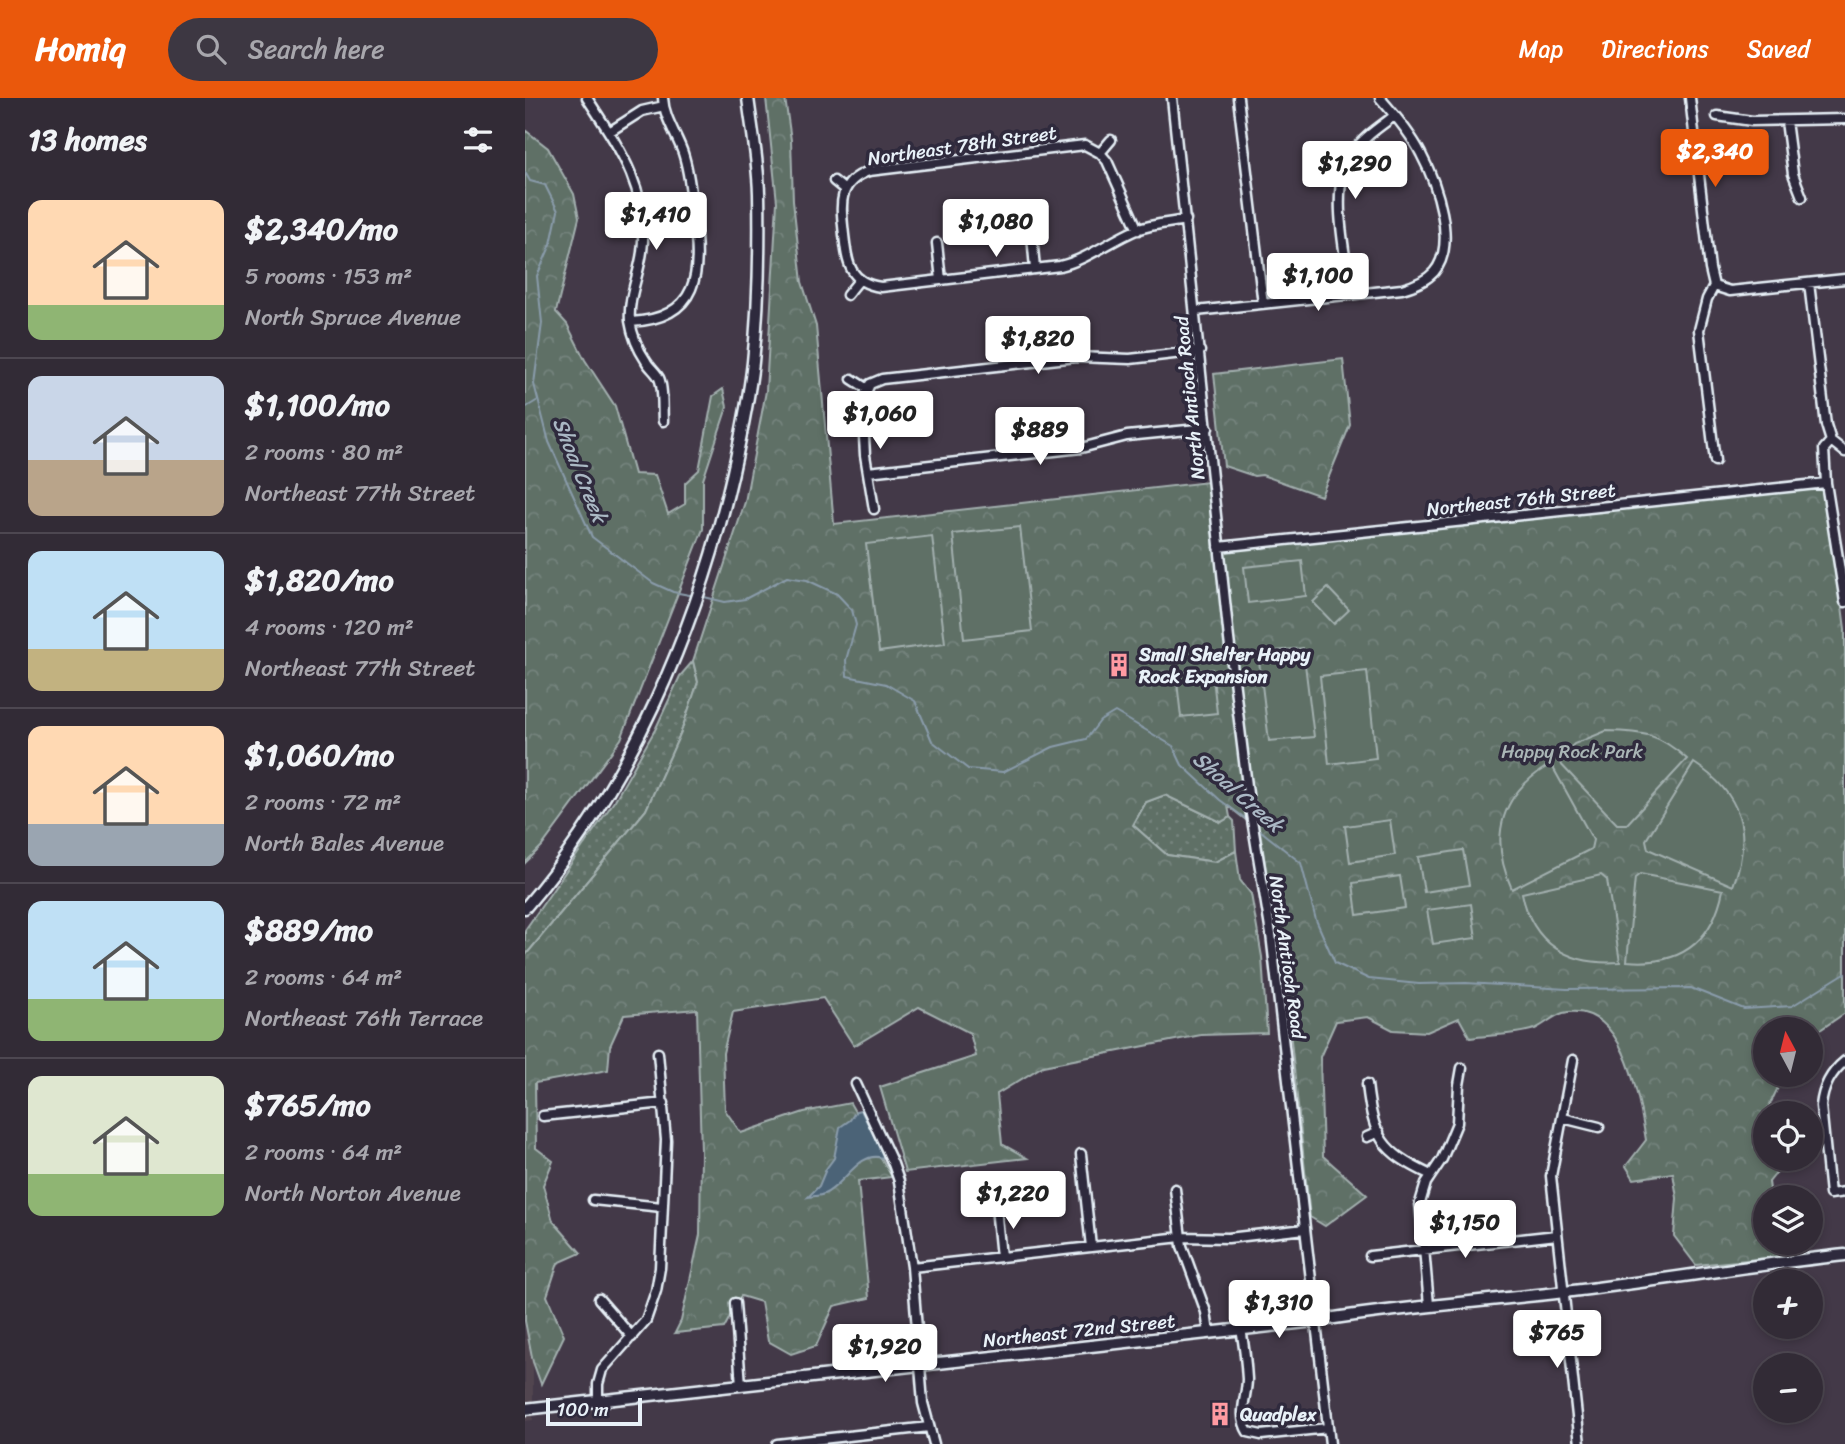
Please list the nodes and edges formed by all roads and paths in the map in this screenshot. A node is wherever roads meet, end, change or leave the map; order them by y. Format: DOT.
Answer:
graph roads {
  1 [pos="587,98"];
  2 [pos="748,98"];
  3 [pos="1172,98"];
  4 [pos="1238,98"];
  5 [pos="1380,98"];
  6 [pos="1690,98"];
  7 [pos="663,102"];
  8 [pos="1394,116"];
  9 [pos="1717,116"];
  10 [pos="1845,119"];
  11 [pos="1786,121"];
  12 [pos="609,132"];
  13 [pos="1111,140"];
  14 [pos="1101,153"];
  15 [pos="834,181"];
  16 [pos="845,190"];
  17 [pos="1802,197"];
  18 [pos="1186,220"];
  19 [pos="1138,230"];
  20 [pos="1032,235"];
  21 [pos="937,243"];
  22 [pos="1035,269"];
  23 [pos="860,279"];
  24 [pos="1845,279"];
  25 [pos="941,280"];
  26 [pos="1809,283"];
  27 [pos="1714,286"];
  28 [pos="847,295"];
  29 [pos="1351,295"];
  30 [pos="1263,304"];
  31 [pos="1196,311"];
  32 [pos="631,322"];
  33 [pos="1200,351"];
  34 [pos="852,379"];
  35 [pos="866,388"];
  36 [pos="663,421"];
  37 [pos="1208,428"];
  38 [pos="1831,441"];
  39 [pos="1845,452"];
  40 [pos="1715,461"];
  41 [pos="868,472"];
  42 [pos="1826,483"];
  43 [pos="874,509"];
  44 [pos="1219,547"];
  45 [pos="1845,602"];
  46 [pos="525,908"];
  47 [pos="658,1053"];
  48 [pos="1573,1059"];
  49 [pos="1845,1061"];
  50 [pos="1462,1068"];
  51 [pos="856,1084"];
  52 [pos="1367,1084"];
  53 [pos="664,1103"];
  54 [pos="543,1116"];
  55 [pos="1563,1118"];
  56 [pos="1599,1127"];
  57 [pos="1379,1132"];
  58 [pos="1367,1137"];
  59 [pos="1081,1154"];
  60 [pos="1431,1175"];
  61 [pos="1175,1189"];
  62 [pos="1845,1192"];
  63 [pos="593,1200"];
  64 [pos="662,1207"];
  65 [pos="996,1207"];
  66 [pos="1305,1229"];
  67 [pos="1557,1234"];
  68 [pos="1181,1237"];
  69 [pos="1091,1247"];
  70 [pos="1423,1249"];
  71 [pos="1845,1255"];
  72 [pos="1370,1256"];
  73 [pos="1002,1257"];
  74 [pos="912,1267"];
  75 [pos="1564,1292"];
  76 [pos="599,1299"];
  77 [pos="735,1303"];
  78 [pos="1429,1305"];
  79 [pos="1315,1321"];
  80 [pos="1241,1329"];
  81 [pos="1209,1333"];
  82 [pos="632,1337"];
  83 [pos="919,1365"];
  84 [pos="741,1385"];
  85 [pos="598,1401"];
  86 [pos="525,1409"];
  87 [pos="929,1427"];
  88 [pos="1328,1428"];
  89 [pos="777,1444"];
  90 [pos="934,1444"];
  91 [pos="1330,1444"];
  92 [pos="1580,1444"];
  1 -- 12 [label="street"];
  2 -- 46 [label="main road"];
  3 -- 18 [label="street, North Antioch Road"];
  4 -- 30 [label="street"];
  5 -- 8 [label="street"];
  6 -- 27 [label="street"];
  7 -- 12 [label="street"];
  7 -- 32 [label="street"];
  8 -- 29 [label="street"];
  8 -- 29 [label="street"];
  9 -- 11 [label="street"];
  10 -- 11 [label="street"];
  11 -- 17 [label="street"];
  12 -- 32 [label="street"];
  13 -- 14 [label="street"];
  14 -- 16 [label="street, Northeast 78th Street"];
  14 -- 19 [label="street"];
  15 -- 16 [label="street"];
  16 -- 23 [label="street"];
  18 -- 19 [label="street"];
  18 -- 31 [label="street, North Antioch Road"];
  19 -- 22 [label="street"];
  20 -- 22 [label="street"];
  21 -- 25 [label="street"];
  22 -- 25 [label="street"];
  23 -- 25 [label="street"];
  23 -- 28 [label="street"];
  24 -- 26 [label="street"];
  26 -- 27 [label="street"];
  26 -- 38 [label="street"];
  27 -- 40 [label="street"];
  29 -- 30 [label="street"];
  30 -- 31 [label="street"];
  31 -- 33 [label="street, North Antioch Road"];
  32 -- 36 [label="street"];
  33 -- 35 [label="street"];
  33 -- 37 [label="street, North Antioch Road"];
  34 -- 35 [label="street"];
  35 -- 41 [label="street"];
  37 -- 41 [label="street"];
  37 -- 44 [label="street, North Antioch Road"];
  38 -- 39 [label="street"];
  38 -- 42 [label="street"];
  41 -- 43 [label="street"];
  42 -- 44 [label="street, Northeast 76th Street"];
  42 -- 45 [label="street"];
  44 -- 66 [label="street, North Antioch Road"];
  47 -- 53 [label="street"];
  48 -- 55 [label="street"];
  49 -- 62 [label="street"];
  50 -- 60 [label="street"];
  51 -- 74 [label="street"];
  52 -- 57 [label="street"];
  53 -- 54 [label="street"];
  53 -- 64 [label="street"];
  55 -- 56 [label="street"];
  55 -- 67 [label="street"];
  57 -- 58 [label="street"];
  57 -- 60 [label="street"];
  59 -- 69 [label="street"];
  60 -- 70 [label="street"];
  61 -- 68 [label="street"];
  63 -- 64 [label="street"];
  64 -- 82 [label="street"];
  65 -- 73 [label="street"];
  66 -- 68 [label="street"];
  66 -- 79 [label="street, North Antioch Road"];
  67 -- 70 [label="street"];
  67 -- 75 [label="street"];
  68 -- 69 [label="street"];
  68 -- 81 [label="street"];
  69 -- 73 [label="street"];
  70 -- 72 [label="street"];
  70 -- 78 [label="street"];
  71 -- 75 [label="main road, Northeast 72nd Street"];
  73 -- 74 [label="street"];
  74 -- 83 [label="street"];
  75 -- 78 [label="main road, Northeast 72nd Street"];
  75 -- 92 [label="street"];
  76 -- 82 [label="street"];
  77 -- 84 [label="street"];
  78 -- 79 [label="main road, Northeast 72nd Street"];
  79 -- 80 [label="main road, Northeast 72nd Street"];
  79 -- 88 [label="street, North Antioch Road"];
  80 -- 81 [label="main road, Northeast 72nd Street"];
  80 -- 88 [label="street"];
  81 -- 83 [label="main road, Northeast 72nd Street"];
  82 -- 85 [label="street"];
  83 -- 84 [label="main road, Northeast 72nd Street"];
  83 -- 87 [label="street"];
  84 -- 85 [label="main road, Northeast 72nd Street"];
  85 -- 86 [label="main road, Northeast 72nd Street"];
  87 -- 89 [label="street"];
  87 -- 90 [label="street"];
  88 -- 91 [label="street, North Antioch Road"];
}
